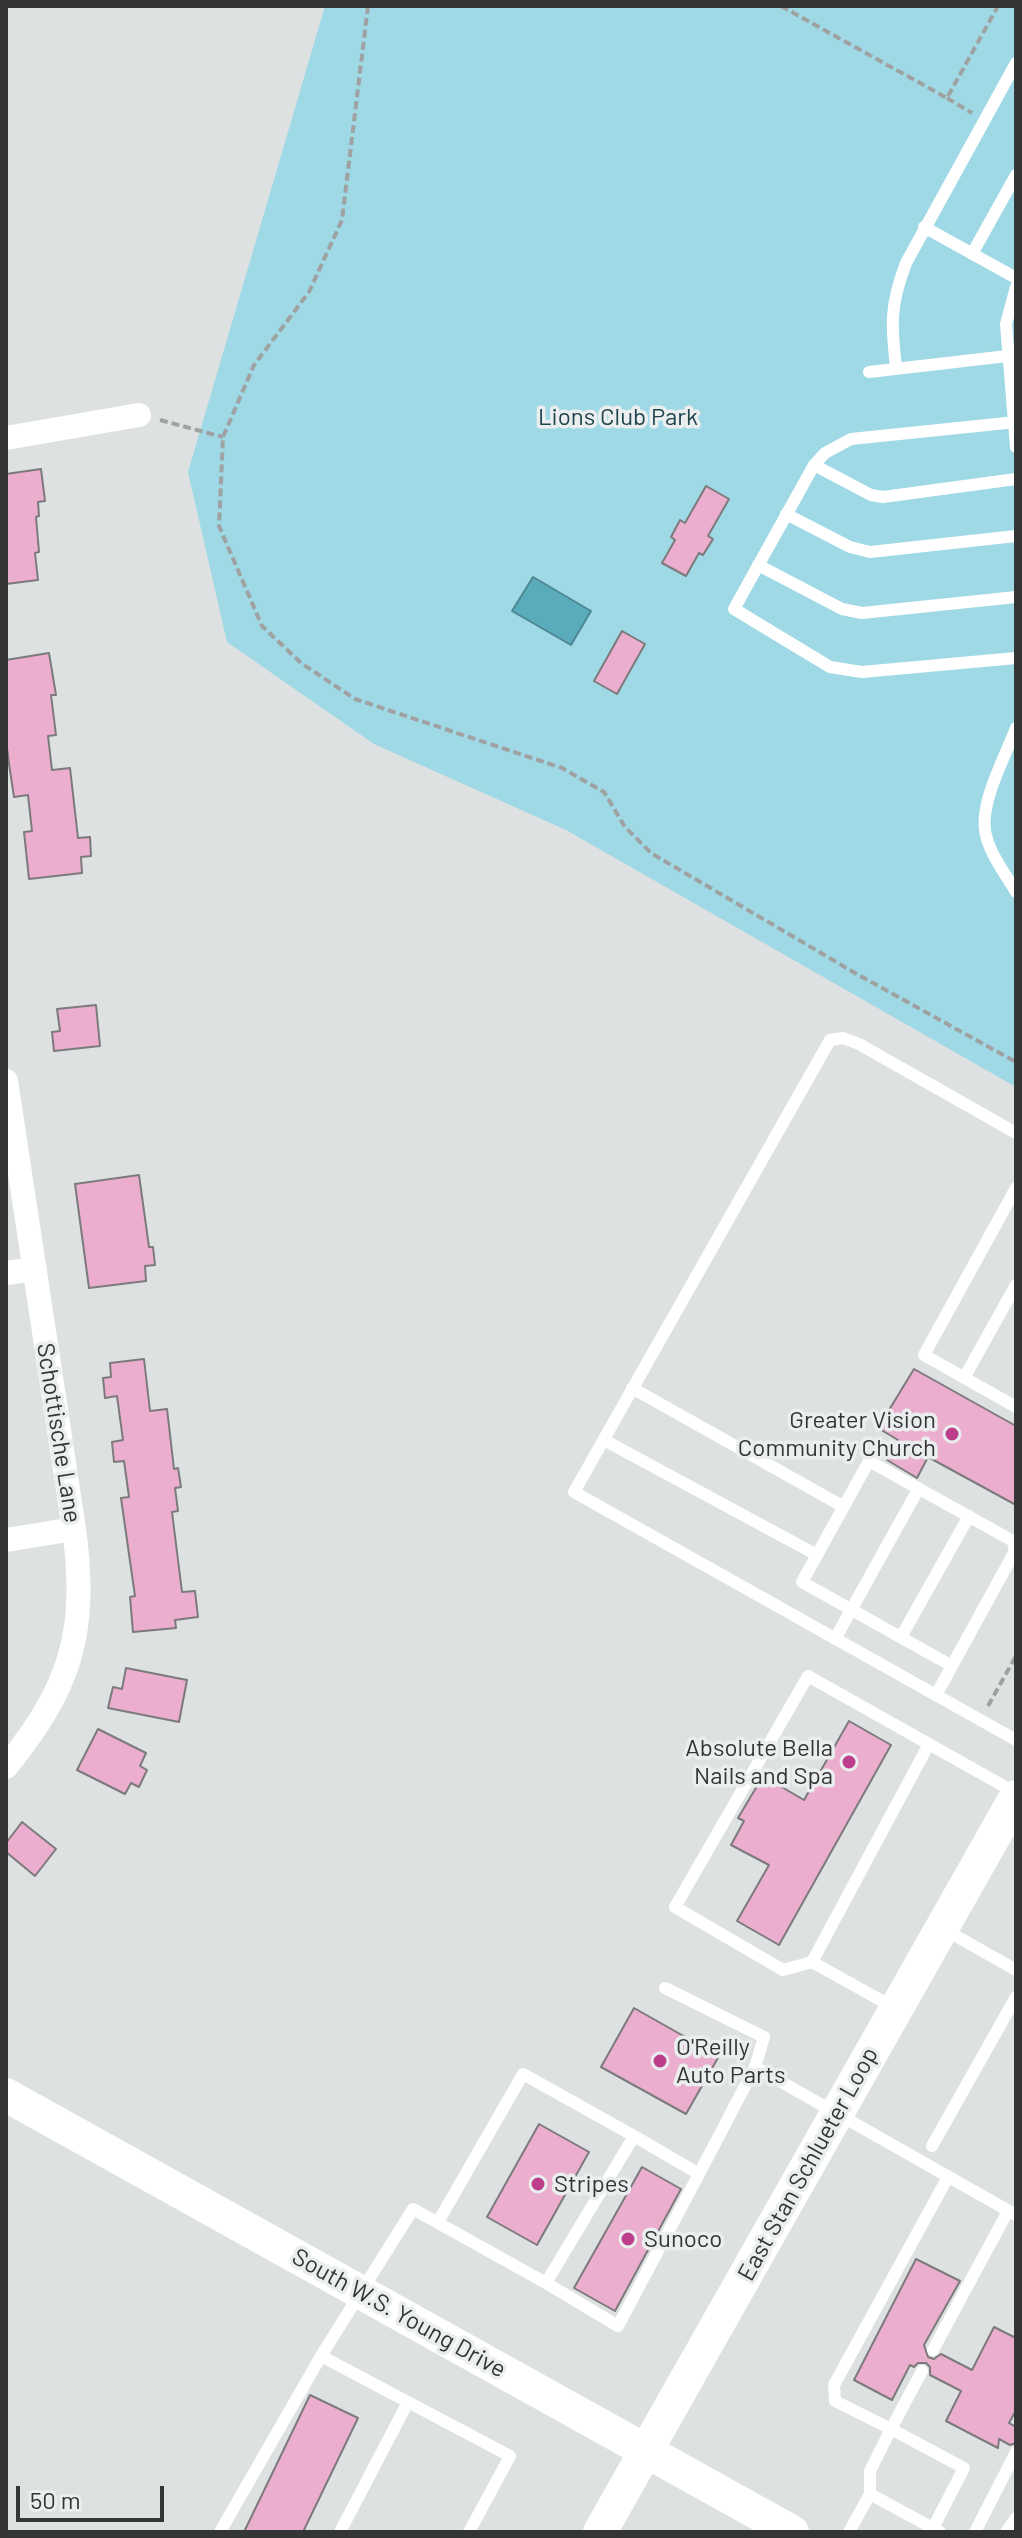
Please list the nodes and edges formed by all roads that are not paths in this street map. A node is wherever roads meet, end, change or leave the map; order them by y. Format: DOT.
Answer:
graph roads {
  1 [pos="1016,63"];
  2 [pos="1016,175"];
  3 [pos="924,227"];
  4 [pos="972,254"];
  5 [pos="1016,278"];
  6 [pos="1016,287"];
  7 [pos="1012,355"];
  8 [pos="896,367"];
  9 [pos="869,372"];
  10 [pos="139,415"];
  11 [pos="1015,422"];
  12 [pos="6,438"];
  13 [pos="1016,447"];
  14 [pos="814,465"];
  15 [pos="1016,479"];
  16 [pos="786,514"];
  17 [pos="1016,536"];
  18 [pos="758,565"];
  19 [pos="1016,597"];
  20 [pos="1016,658"];
  21 [pos="1016,728"];
  22 [pos="1016,892"];
  23 [pos="6,1081"];
  24 [pos="1016,1133"];
  25 [pos="1016,1188"];
  26 [pos="35,1269"];
  27 [pos="6,1273"];
  28 [pos="1016,1285"];
  29 [pos="964,1378"];
  30 [pos="632,1388"];
  31 [pos="1016,1407"];
  32 [pos="604,1440"];
  33 [pos="919,1488"];
  34 [pos="844,1507"];
  35 [pos="969,1516"];
  36 [pos="74,1529"];
  37 [pos="6,1540"];
  38 [pos="817,1555"];
  39 [pos="852,1610"];
  40 [pos="901,1637"];
  41 [pos="835,1639"];
  42 [pos="952,1666"];
  43 [pos="936,1695"];
  44 [pos="1016,1740"];
  45 [pos="929,1744"];
  46 [pos="6,1767"];
  47 [pos="1016,1795"];
  48 [pos="942,1928"];
  49 [pos="812,1962"];
  50 [pos="1016,1970"];
  51 [pos="665,1988"];
  52 [pos="1016,1997"];
  53 [pos="896,2008"];
  54 [pos="755,2067"];
  55 [pos="6,2095"];
  56 [pos="838,2112"];
  57 [pos="634,2136"];
  58 [pos="932,2146"];
  59 [pos="699,2174"];
  60 [pos="948,2177"];
  61 [pos="1012,2213"];
  62 [pos="438,2222"];
  63 [pos="546,2283"];
  64 [pos="362,2292"];
  65 [pos="853,2349"];
  66 [pos="933,2350"];
  67 [pos="321,2356"];
  68 [pos="866,2357"];
  69 [pos="922,2371"];
  70 [pos="408,2402"];
  71 [pos="891,2429"];
  72 [pos="646,2450"];
  73 [pos="1016,2452"];
  74 [pos="870,2494"];
  75 [pos="1016,2518"];
  76 [pos="936,2530"];
  77 [pos="220,2532"];
  78 [pos="340,2532"];
  79 [pos="469,2532"];
  80 [pos="600,2532"];
  81 [pos="792,2532"];
  82 [pos="849,2532"];
  83 [pos="975,2532"];
  84 [pos="1006,2532"];
  1 -- 3 [label="lane"];
  2 -- 4 [label="lane"];
  3 -- 4 [label="lane"];
  3 -- 8 [label="lane"];
  4 -- 5 [label="lane"];
  6 -- 7 [label="lane"];
  7 -- 8 [label="lane"];
  7 -- 11 [label="lane"];
  8 -- 9 [label="lane"];
  10 -- 12 [label="street"];
  11 -- 13 [label="lane"];
  11 -- 14 [label="lane"];
  14 -- 15 [label="lane"];
  14 -- 16 [label="lane"];
  16 -- 17 [label="lane"];
  16 -- 18 [label="lane"];
  18 -- 19 [label="lane"];
  18 -- 20 [label="lane"];
  21 -- 22 [label="lane"];
  23 -- 26 [label="street, Schottische Lane"];
  24 -- 30 [label="lane"];
  25 -- 29 [label="lane"];
  26 -- 27 [label="street"];
  26 -- 36 [label="street, Schottische Lane"];
  28 -- 29 [label="lane"];
  29 -- 31 [label="lane"];
  30 -- 32 [label="lane"];
  30 -- 34 [label="lane"];
  32 -- 38 [label="lane"];
  32 -- 41 [label="lane"];
  33 -- 34 [label="lane"];
  33 -- 35 [label="lane"];
  33 -- 39 [label="lane"];
  34 -- 38 [label="lane"];
  35 -- 40 [label="lane"];
  35 -- 42 [label="lane"];
  36 -- 37 [label="street"];
  36 -- 46 [label="street, Schottische Lane"];
  38 -- 39 [label="lane"];
  39 -- 40 [label="lane"];
  39 -- 41 [label="lane"];
  40 -- 42 [label="lane"];
  41 -- 43 [label="lane"];
  42 -- 43 [label="lane"];
  43 -- 44 [label="lane"];
  45 -- 47 [label="lane"];
  45 -- 49 [label="lane"];
  45 -- 49 [label="lane"];
  47 -- 48 [label="main road, East Stan Schlueter Loop"];
  48 -- 50 [label="lane"];
  48 -- 53 [label="main road, East Stan Schlueter Loop"];
  49 -- 53 [label="lane"];
  51 -- 54 [label="lane"];
  52 -- 58 [label="lane"];
  53 -- 56 [label="main road, East Stan Schlueter Loop"];
  54 -- 56 [label="lane"];
  54 -- 59 [label="lane"];
  55 -- 64 [label="main road, South W.S. Young Drive"];
  56 -- 60 [label="lane"];
  56 -- 72 [label="main road, East Stan Schlueter Loop"];
  57 -- 59 [label="lane"];
  57 -- 62 [label="lane"];
  57 -- 63 [label="lane"];
  59 -- 63 [label="lane"];
  60 -- 61 [label="lane"];
  60 -- 65 [label="lane"];
  61 -- 66 [label="lane"];
  62 -- 63 [label="lane"];
  62 -- 64 [label="lane"];
  64 -- 67 [label="lane"];
  64 -- 72 [label="main road, South W.S. Young Drive"];
  65 -- 68 [label="lane"];
  65 -- 71 [label="lane"];
  67 -- 70 [label="lane"];
  67 -- 77 [label="lane"];
  69 -- 71 [label="lane"];
  70 -- 78 [label="lane"];
  70 -- 79 [label="lane"];
  71 -- 74 [label="lane"];
  71 -- 76 [label="lane"];
  72 -- 80 [label="main road, East Stan Schlueter Loop"];
  72 -- 81 [label="main road, South W.S. Young Drive"];
  73 -- 83 [label="lane"];
  74 -- 76 [label="lane"];
  74 -- 82 [label="lane"];
  75 -- 84 [label="lane"];
}
